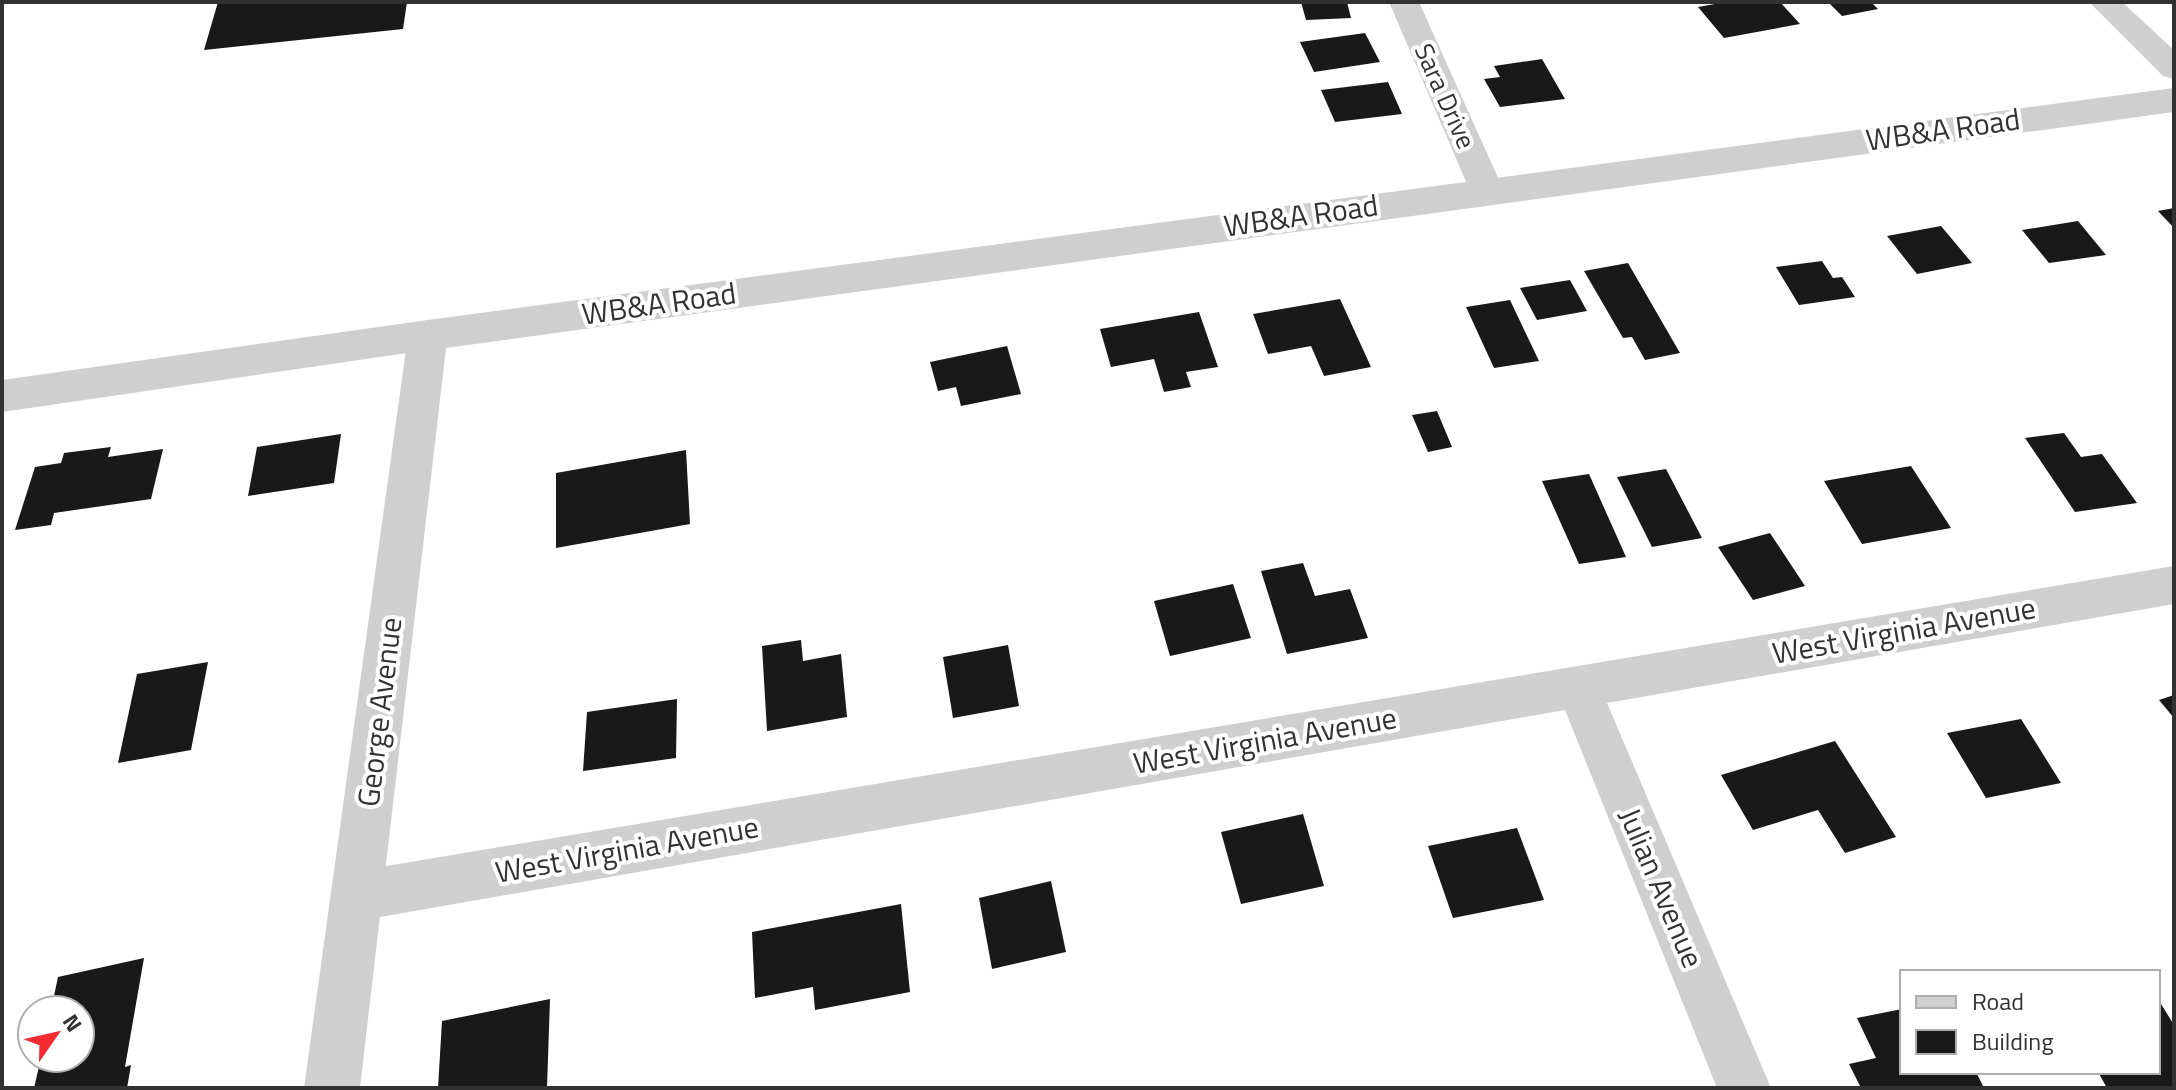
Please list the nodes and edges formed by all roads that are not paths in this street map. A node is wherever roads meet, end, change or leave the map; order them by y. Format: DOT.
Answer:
graph roads {
  1 [pos="1404,2"];
  2 [pos="2104,2"];
  3 [pos="2174,68"];
  4 [pos="2174,100"];
  5 [pos="1487,191"];
  6 [pos="428,335"];
  7 [pos="2,396"];
  8 [pos="2174,585"];
  9 [pos="1578,687"];
  10 [pos="357,896"];
  11 [pos="332,1088"];
  12 [pos="1744,1088"];
  1 -- 5 [label="street, Sara Drive"];
  2 -- 3 [label="street"];
  4 -- 5 [label="street, WB&A Road"];
  5 -- 6 [label="street, WB&A Road"];
  6 -- 7 [label="street"];
  6 -- 10 [label="street, George Avenue"];
  8 -- 9 [label="street, West Virginia Avenue"];
  9 -- 10 [label="street, West Virginia Avenue"];
  9 -- 12 [label="street, Julian Avenue"];
  10 -- 11 [label="street, George Avenue"];
}
